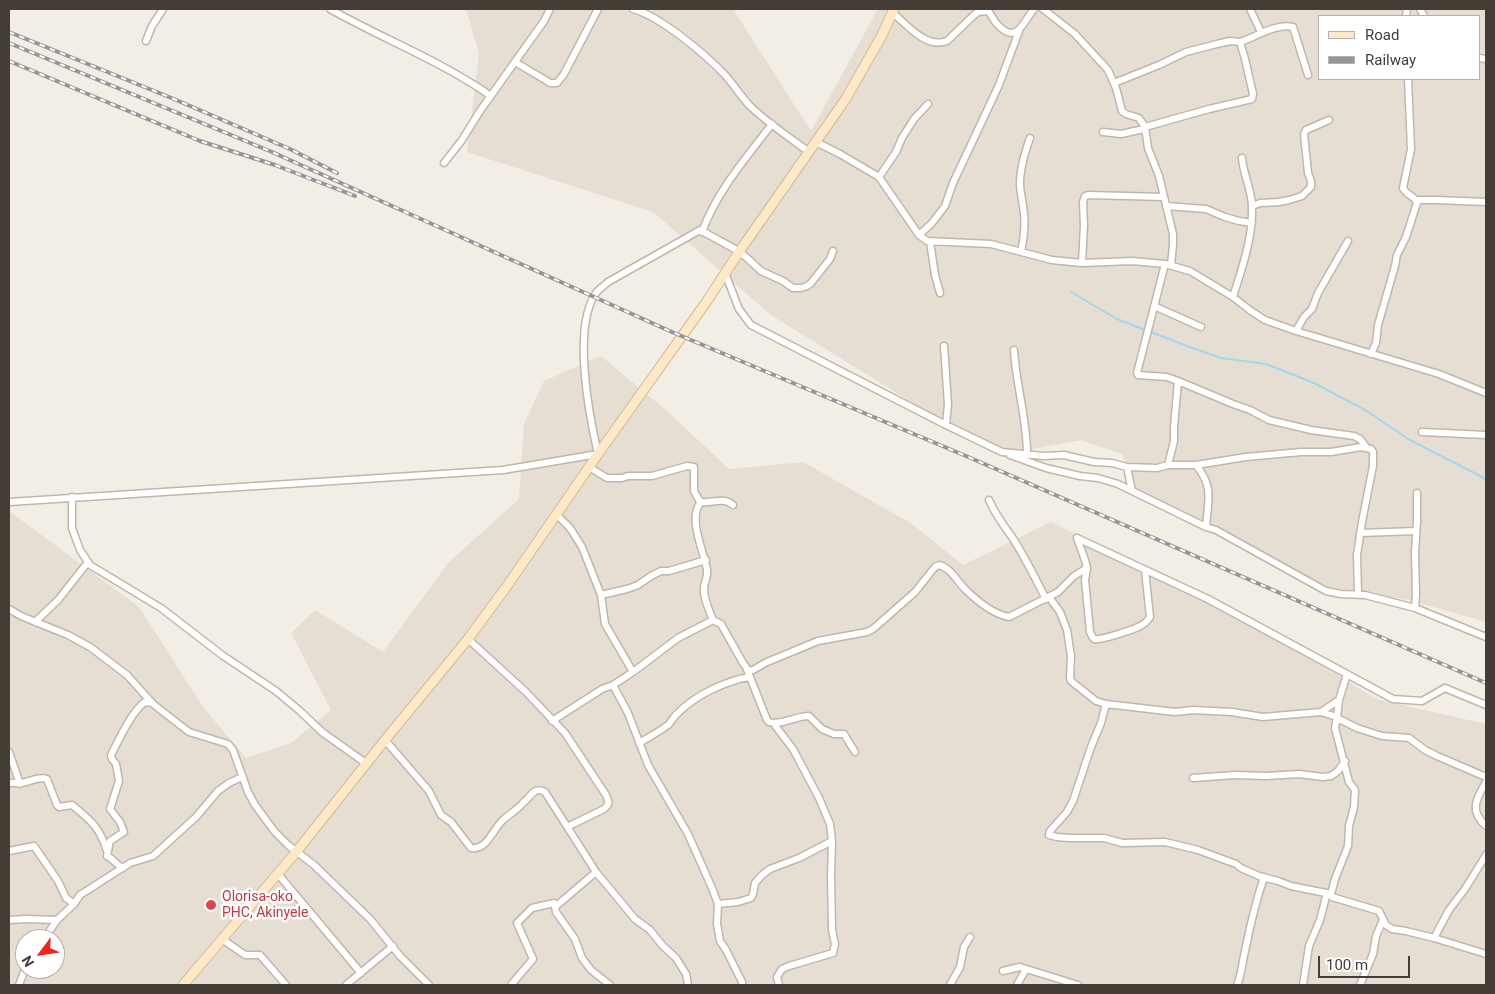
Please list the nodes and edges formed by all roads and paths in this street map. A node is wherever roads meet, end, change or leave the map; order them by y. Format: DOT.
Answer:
graph roads {
  1 [pos="164,9"];
  2 [pos="330,9"];
  3 [pos="550,9"];
  4 [pos="598,9"];
  5 [pos="633,9"];
  6 [pos="1043,9"];
  7 [pos="1250,9"];
  8 [pos="1031,10"];
  9 [pos="893,11"];
  10 [pos="1019,31"];
  11 [pos="1261,32"];
  12 [pos="146,41"];
  13 [pos="1240,42"];
  14 [pos="515,62"];
  15 [pos="1308,74"];
  16 [pos="1408,80"];
  17 [pos="1114,83"];
  18 [pos="491,96"];
  19 [pos="928,104"];
  20 [pos="1329,120"];
  21 [pos="772,124"];
  22 [pos="1144,128"];
  23 [pos="1103,132"];
  24 [pos="1030,138"];
  25 [pos="816,142"];
  26 [pos="809,152"];
  27 [pos="1242,158"];
  28 [pos="444,163"];
  29 [pos="879,177"];
  30 [pos="1164,197"];
  31 [pos="1416,200"];
  32 [pos="1486,202"];
  33 [pos="1166,206"];
  34 [pos="1252,206"];
  35 [pos="1252,223"];
  36 [pos="702,232"];
  37 [pos="919,235"];
  38 [pos="1348,241"];
  39 [pos="930,242"];
  40 [pos="739,252"];
  41 [pos="833,252"];
  42 [pos="1021,252"];
  43 [pos="1082,263"];
  44 [pos="1168,265"];
  45 [pos="725,273"];
  46 [pos="940,293"];
  47 [pos="1233,297"];
  48 [pos="1154,306"];
  49 [pos="1201,327"];
  50 [pos="1296,331"];
  51 [pos="944,346"];
  52 [pos="1014,350"];
  53 [pos="1371,354"];
  54 [pos="1178,381"];
  55 [pos="1486,393"];
  56 [pos="946,426"];
  57 [pos="1422,432"];
  58 [pos="1486,435"];
  59 [pos="1367,448"];
  60 [pos="1002,452"];
  61 [pos="598,454"];
  62 [pos="1027,454"];
  63 [pos="1168,465"];
  64 [pos="1196,465"];
  65 [pos="589,467"];
  66 [pos="1127,467"];
  67 [pos="1132,491"];
  68 [pos="1417,493"];
  69 [pos="72,498"];
  70 [pos="989,500"];
  71 [pos="9,502"];
  72 [pos="701,502"];
  73 [pos="733,505"];
  74 [pos="556,514"];
  75 [pos="1206,527"];
  76 [pos="1416,531"];
  77 [pos="1360,534"];
  78 [pos="706,560"];
  79 [pos="88,562"];
  80 [pos="1087,568"];
  81 [pos="1146,570"];
  82 [pos="601,594"];
  83 [pos="1358,594"];
  84 [pos="1048,598"];
  85 [pos="1414,608"];
  86 [pos="9,609"];
  87 [pos="713,620"];
  88 [pos="35,622"];
  89 [pos="1486,637"];
  90 [pos="468,639"];
  91 [pos="633,672"];
  92 [pos="749,674"];
  93 [pos="1347,674"];
  94 [pos="613,685"];
  95 [pos="1339,700"];
  96 [pos="152,703"];
  97 [pos="1106,704"];
  98 [pos="1486,705"];
  99 [pos="1321,712"];
  100 [pos="1337,718"];
  101 [pos="552,721"];
  102 [pos="774,724"];
  103 [pos="385,740"];
  104 [pos="639,744"];
  105 [pos="9,752"];
  106 [pos="855,752"];
  107 [pos="1345,761"];
  108 [pos="367,764"];
  109 [pos="242,777"];
  110 [pos="1486,777"];
  111 [pos="1193,778"];
  112 [pos="1486,782"];
  113 [pos="9,783"];
  114 [pos="20,784"];
  115 [pos="1486,826"];
  116 [pos="566,827"];
  117 [pos="832,841"];
  118 [pos="9,851"];
  119 [pos="298,851"];
  120 [pos="108,852"];
  121 [pos="1486,855"];
  122 [pos="123,868"];
  123 [pos="596,872"];
  124 [pos="278,874"];
  125 [pos="1264,877"];
  126 [pos="1329,893"];
  127 [pos="554,903"];
  128 [pos="74,904"];
  129 [pos="718,904"];
  130 [pos="9,920"];
  131 [pos="56,920"];
  132 [pos="1383,920"];
  133 [pos="50,929"];
  134 [pos="970,937"];
  135 [pos="1434,938"];
  136 [pos="222,939"];
  137 [pos="393,946"];
  138 [pos="1486,954"];
  139 [pos="1026,968"];
  140 [pos="1003,971"];
  141 [pos="361,973"];
  142 [pos="188,984"];
  143 [pos="286,985"];
  144 [pos="346,985"];
  145 [pos="429,985"];
  146 [pos="511,985"];
  147 [pos="610,985"];
  148 [pos="688,985"];
  149 [pos="742,985"];
  150 [pos="779,985"];
  151 [pos="950,985"];
  152 [pos="1017,985"];
  153 [pos="1078,985"];
  154 [pos="1237,985"];
  155 [pos="1303,985"];
  156 [pos="1360,985"];
  1 -- 12 [label="street"];
  2 -- 18 [label="street"];
  3 -- 14 [label="street"];
  4 -- 14 [label="street"];
  5 -- 21 [label="street"];
  6 -- 17 [label="street"];
  7 -- 11 [label="street"];
  8 -- 10 [label="street"];
  9 -- 10 [label="street"];
  9 -- 25 [label="main road"];
  10 -- 37 [label="street"];
  11 -- 13 [label="street"];
  11 -- 15 [label="street"];
  13 -- 17 [label="street"];
  13 -- 22 [label="street"];
  14 -- 18 [label="street"];
  16 -- 31 [label="street"];
  17 -- 22 [label="street"];
  18 -- 28 [label="street"];
  19 -- 29 [label="street"];
  20 -- 34 [label="street"];
  21 -- 26 [label="street"];
  21 -- 36 [label="street"];
  22 -- 23 [label="street"];
  22 -- 30 [label="street"];
  24 -- 42 [label="street"];
  25 -- 26 [label="main road"];
  25 -- 29 [label="street"];
  26 -- 40 [label="main road"];
  27 -- 34 [label="street"];
  29 -- 37 [label="street"];
  30 -- 33 [label="street"];
  30 -- 43 [label="street"];
  31 -- 32 [label="street"];
  31 -- 53 [label="street"];
  33 -- 35 [label="street"];
  33 -- 44 [label="street"];
  34 -- 35 [label="street"];
  35 -- 47 [label="street"];
  36 -- 40 [label="street"];
  36 -- 61 [label="street"];
  37 -- 39 [label="street"];
  38 -- 50 [label="street"];
  39 -- 42 [label="street"];
  39 -- 46 [label="street"];
  40 -- 41 [label="street"];
  40 -- 45 [label="main road"];
  42 -- 43 [label="street"];
  43 -- 44 [label="street"];
  44 -- 47 [label="street"];
  44 -- 48 [label="street"];
  45 -- 56 [label="street"];
  45 -- 61 [label="main road"];
  47 -- 50 [label="street"];
  48 -- 49 [label="street"];
  48 -- 54 [label="street"];
  50 -- 53 [label="street"];
  51 -- 56 [label="street"];
  52 -- 62 [label="street"];
  53 -- 55 [label="street"];
  54 -- 59 [label="street"];
  54 -- 63 [label="street"];
  56 -- 60 [label="street"];
  57 -- 58 [label="street"];
  59 -- 64 [label="street"];
  59 -- 77 [label="street"];
  60 -- 62 [label="street"];
  60 -- 67 [label="street"];
  61 -- 65 [label="main road"];
  61 -- 69 [label="street"];
  62 -- 66 [label="street"];
  63 -- 64 [label="street"];
  63 -- 66 [label="street"];
  64 -- 75 [label="street"];
  65 -- 72 [label="street"];
  65 -- 74 [label="main road"];
  66 -- 67 [label="street"];
  67 -- 75 [label="street"];
  68 -- 76 [label="street"];
  69 -- 71 [label="street"];
  69 -- 79 [label="street"];
  70 -- 84 [label="street"];
  72 -- 73 [label="street"];
  72 -- 78 [label="street"];
  74 -- 82 [label="street"];
  74 -- 90 [label="main road"];
  75 -- 83 [label="street"];
  76 -- 77 [label="street"];
  76 -- 85 [label="street"];
  77 -- 83 [label="street"];
  78 -- 82 [label="street"];
  78 -- 87 [label="street"];
  79 -- 88 [label="street"];
  79 -- 108 [label="street"];
  80 -- 81 [label="street"];
  80 -- 81 [label="street"];
  80 -- 84 [label="street"];
  81 -- 93 [label="street"];
  82 -- 91 [label="street"];
  83 -- 85 [label="street"];
  84 -- 92 [label="street"];
  84 -- 97 [label="street"];
  85 -- 89 [label="street"];
  86 -- 88 [label="street"];
  87 -- 91 [label="street"];
  87 -- 92 [label="street"];
  88 -- 96 [label="street"];
  90 -- 101 [label="street"];
  90 -- 103 [label="main road"];
  91 -- 94 [label="street"];
  92 -- 102 [label="street"];
  92 -- 104 [label="street"];
  93 -- 95 [label="street"];
  93 -- 98 [label="street"];
  94 -- 101 [label="street"];
  94 -- 104 [label="street"];
  95 -- 99 [label="street"];
  95 -- 100 [label="street"];
  96 -- 109 [label="street"];
  96 -- 120 [label="street"];
  97 -- 99 [label="street"];
  97 -- 125 [label="street"];
  99 -- 100 [label="street"];
  100 -- 107 [label="street"];
  100 -- 110 [label="street"];
  101 -- 116 [label="street"];
  102 -- 106 [label="street"];
  102 -- 117 [label="street"];
  103 -- 108 [label="main road"];
  103 -- 116 [label="street"];
  104 -- 129 [label="street"];
  105 -- 114 [label="street"];
  107 -- 111 [label="street"];
  107 -- 126 [label="street"];
  108 -- 119 [label="main road"];
  109 -- 119 [label="street"];
  109 -- 122 [label="street"];
  112 -- 115 [label="street"];
  113 -- 114 [label="street"];
  114 -- 120 [label="street"];
  116 -- 123 [label="street"];
  117 -- 129 [label="street"];
  117 -- 150 [label="street"];
  118 -- 128 [label="street"];
  119 -- 124 [label="main road"];
  119 -- 137 [label="street"];
  120 -- 122 [label="street"];
  121 -- 135 [label="street"];
  122 -- 128 [label="street"];
  123 -- 147 [label="street"];
  123 -- 148 [label="street"];
  124 -- 136 [label="main road"];
  124 -- 141 [label="street"];
  125 -- 126 [label="street"];
  125 -- 154 [label="street"];
  126 -- 132 [label="street"];
  126 -- 155 [label="street"];
  127 -- 146 [label="street"];
  128 -- 131 [label="street"];
  129 -- 149 [label="street"];
  130 -- 131 [label="street"];
  131 -- 133 [label="street"];
  132 -- 135 [label="street"];
  132 -- 156 [label="street"];
  134 -- 151 [label="street"];
  135 -- 138 [label="street"];
  136 -- 142 [label="main road"];
  136 -- 143 [label="street"];
  137 -- 141 [label="street"];
  137 -- 145 [label="street"];
  139 -- 140 [label="street"];
  139 -- 152 [label="street"];
  139 -- 153 [label="street"];
  141 -- 144 [label="street"];
}
